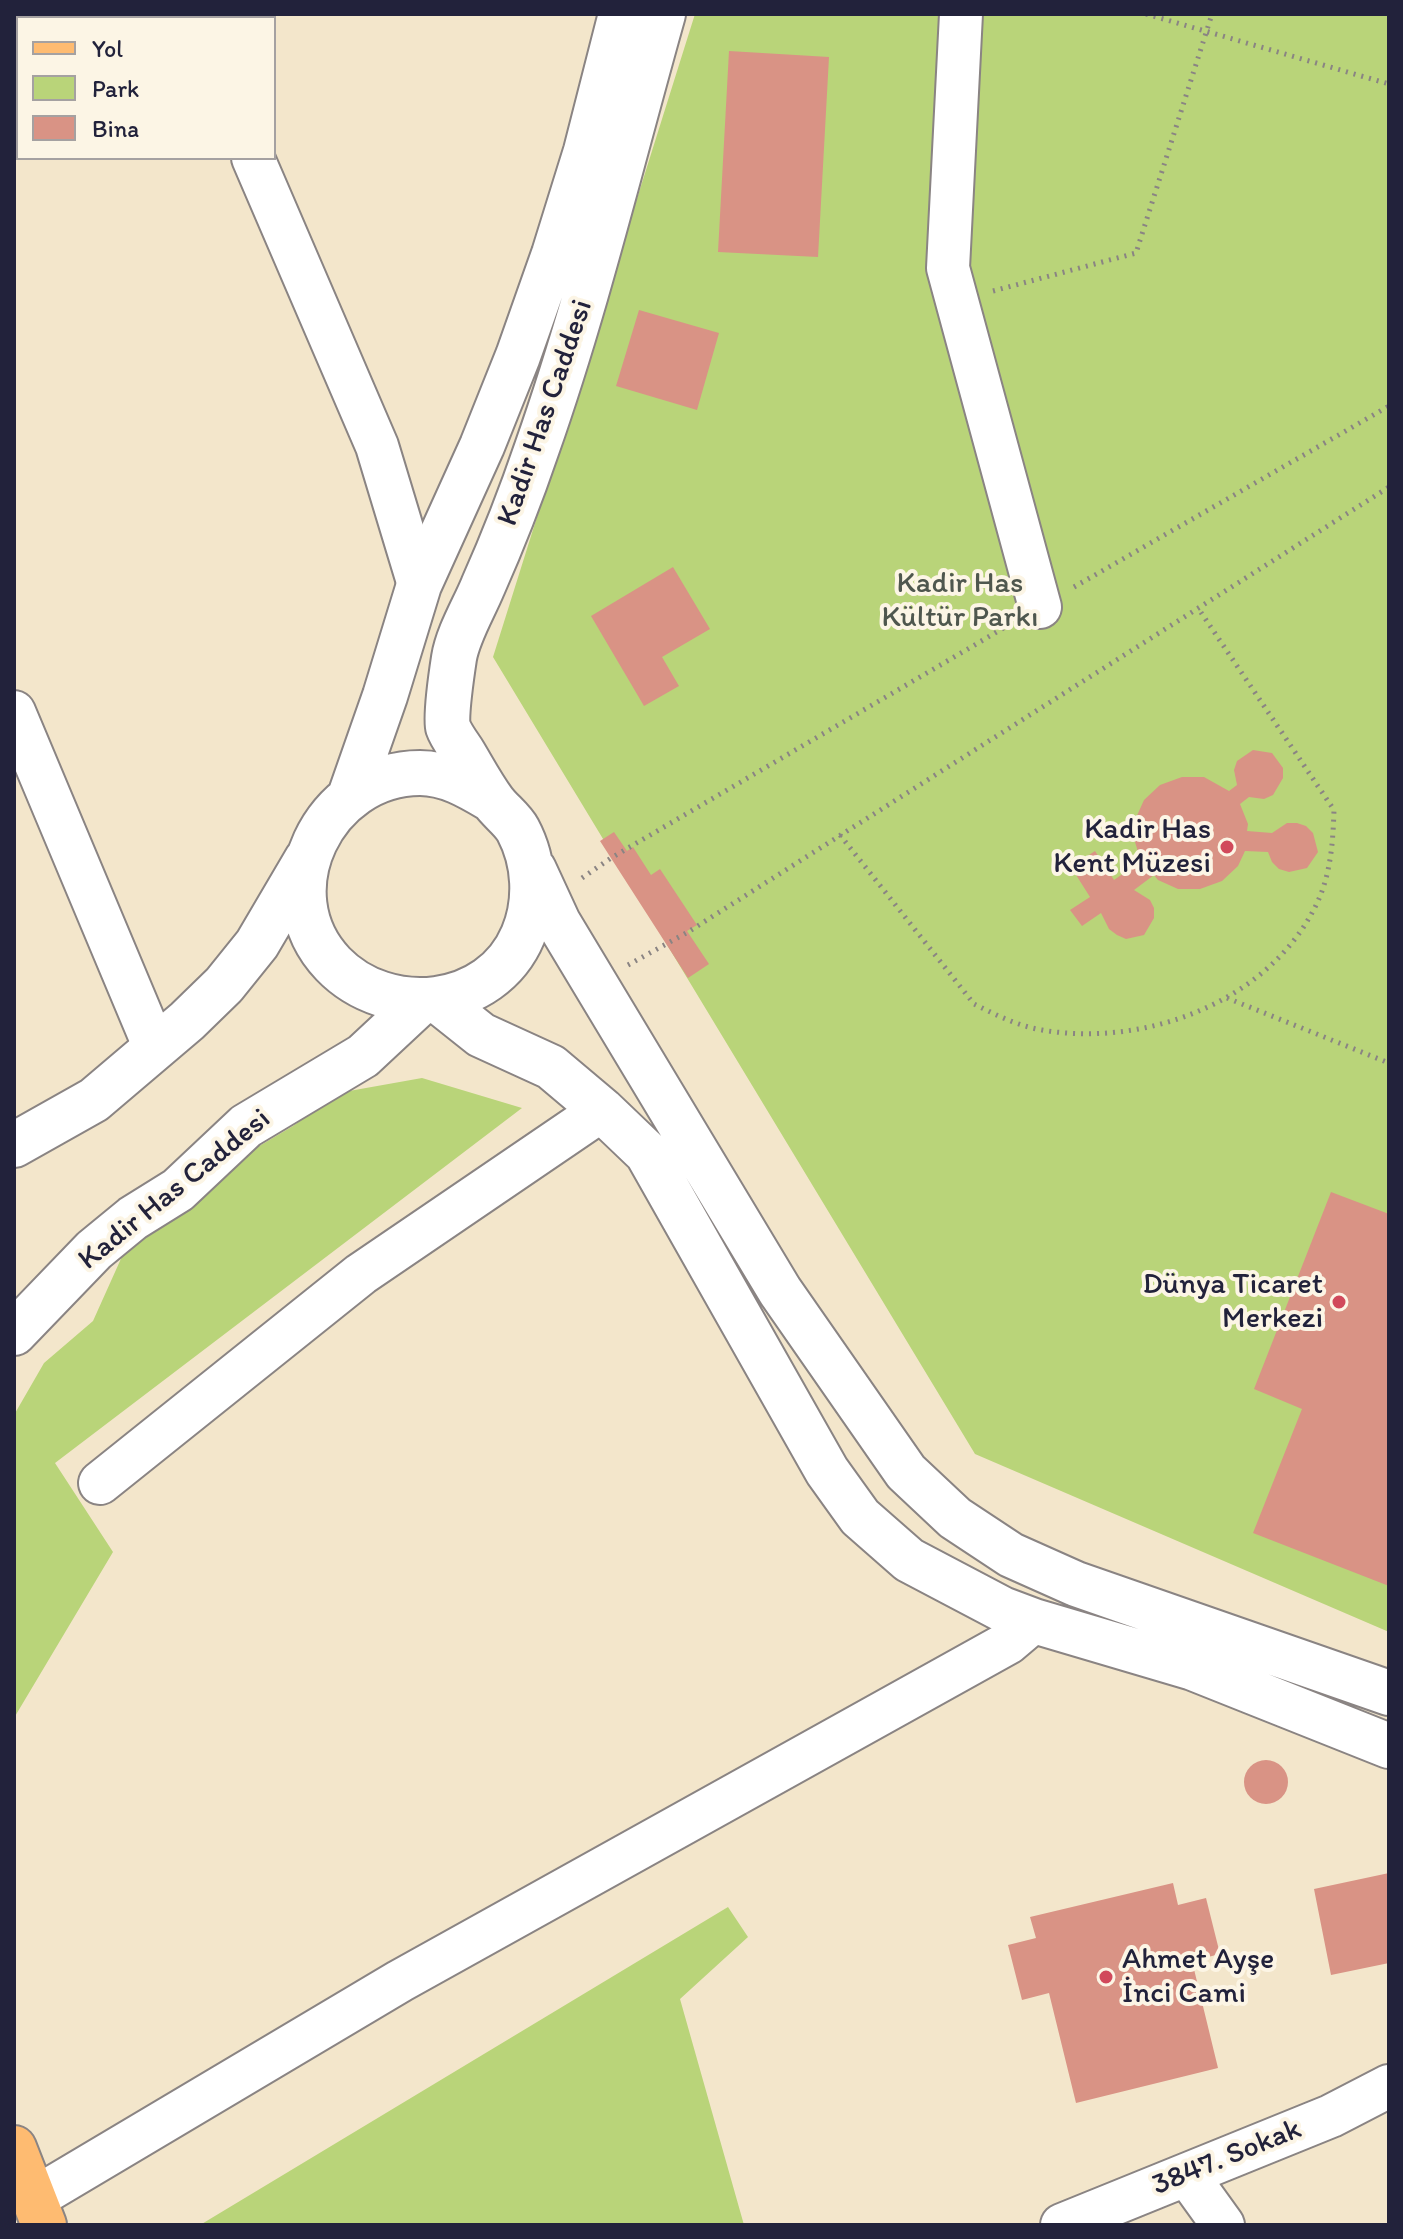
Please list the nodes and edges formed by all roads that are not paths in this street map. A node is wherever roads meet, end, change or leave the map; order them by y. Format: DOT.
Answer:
graph roads {
  1 [pos="621,14"];
  2 [pos="663,14"];
  3 [pos="961,14"];
  4 [pos="254,160"];
  5 [pos="419,585"];
  6 [pos="1040,607"];
  7 [pos="14,712"];
  8 [pos="350,796"];
  9 [pos="492,800"];
  10 [pos="308,857"];
  11 [pos="531,864"];
  12 [pos="430,1000"];
  13 [pos="155,1048"];
  14 [pos="602,1110"];
  15 [pos="14,1145"];
  16 [pos="14,1333"];
  17 [pos="100,1483"];
  18 [pos="1034,1621"];
  19 [pos="1389,1693"];
  20 [pos="1389,1746"];
  21 [pos="1389,2086"];
  22 [pos="14,2148"];
  23 [pos="1187,2175"];
  24 [pos="40,2212"];
  25 [pos="1131,2212"];
  26 [pos="1062,2225"];
  27 [pos="1223,2225"];
  1 -- 5 [label="street, Kadir Has Caddesi"];
  2 -- 9 [label="street, Kadir Has Caddesi"];
  3 -- 6 [label="street"];
  4 -- 5 [label="street"];
  5 -- 8 [label="street, Kadir Has Caddesi"];
  7 -- 13 [label="street"];
  8 -- 9 [label="street"];
  8 -- 10 [label="street"];
  9 -- 11 [label="street"];
  10 -- 12 [label="street"];
  10 -- 13 [label="street"];
  11 -- 12 [label="street"];
  11 -- 19 [label="street"];
  12 -- 14 [label="street"];
  12 -- 16 [label="street, Kadir Has Caddesi"];
  13 -- 15 [label="street"];
  14 -- 17 [label="street"];
  14 -- 18 [label="street"];
  18 -- 20 [label="street"];
  18 -- 24 [label="street"];
  21 -- 23 [label="street, 3847. Sokak"];
  22 -- 24 [label="main road"];
  23 -- 25 [label="street, 3847. Sokak"];
  23 -- 27 [label="street"];
  25 -- 26 [label="street, 3847. Sokak"];
}
